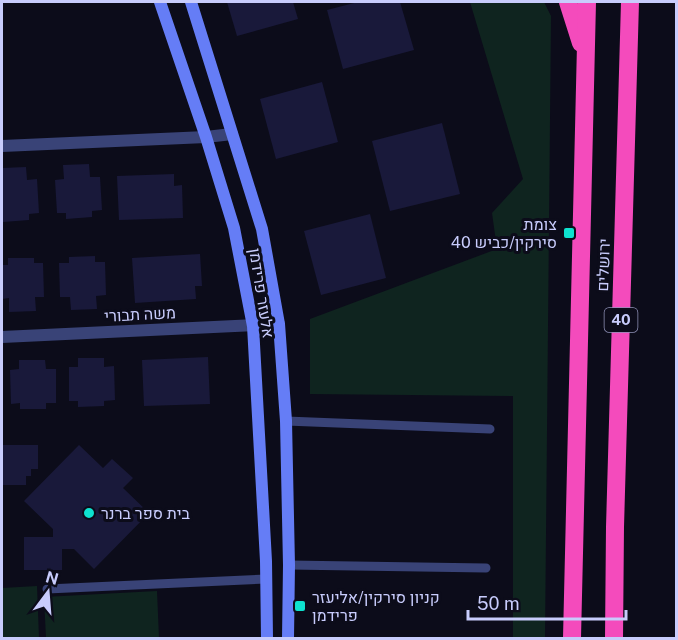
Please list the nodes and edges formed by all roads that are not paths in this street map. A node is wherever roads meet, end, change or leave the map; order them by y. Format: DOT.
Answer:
graph roads {
  1 [pos="160,2"];
  2 [pos="191,2"];
  3 [pos="568,2"];
  4 [pos="586,2"];
  5 [pos="630,4"];
  6 [pos="586,58"];
  7 [pos="232,134"];
  8 [pos="206,137"];
  9 [pos="2,146"];
  10 [pos="279,324"];
  11 [pos="253,326"];
  12 [pos="2,337"];
  13 [pos="286,421"];
  14 [pos="490,429"];
  15 [pos="289,565"];
  16 [pos="486,568"];
  17 [pos="266,579"];
  18 [pos="47,589"];
  19 [pos="267,639"];
  20 [pos="288,639"];
  21 [pos="572,639"];
  22 [pos="614,639"];
  1 -- 8 [label="street, אלעזר פרידמן"];
  2 -- 7 [label="street, אלעזר פרידמן"];
  3 -- 6 [label="highway"];
  4 -- 6 [label="highway, ירושלים / 40"];
  5 -- 22 [label="highway, ירושלים / 40"];
  6 -- 21 [label="highway, ירושלים / 40"];
  7 -- 8 [label="street"];
  7 -- 10 [label="street, אלעזר פרידמן"];
  8 -- 9 [label="street"];
  8 -- 11 [label="street, אלעזר פרידמן"];
  10 -- 11 [label="street, משה תבורי"];
  10 -- 13 [label="street, אלעזר פרידמן"];
  11 -- 12 [label="street, משה תבורי"];
  11 -- 17 [label="street, אלעזר פרידמן"];
  13 -- 14 [label="lane"];
  13 -- 15 [label="street, אלעזר פרידמן"];
  15 -- 16 [label="lane"];
  15 -- 20 [label="street, אלעזר פרידמן"];
  17 -- 18 [label="lane"];
  17 -- 19 [label="street, אלעזר פרידמן"];
}
